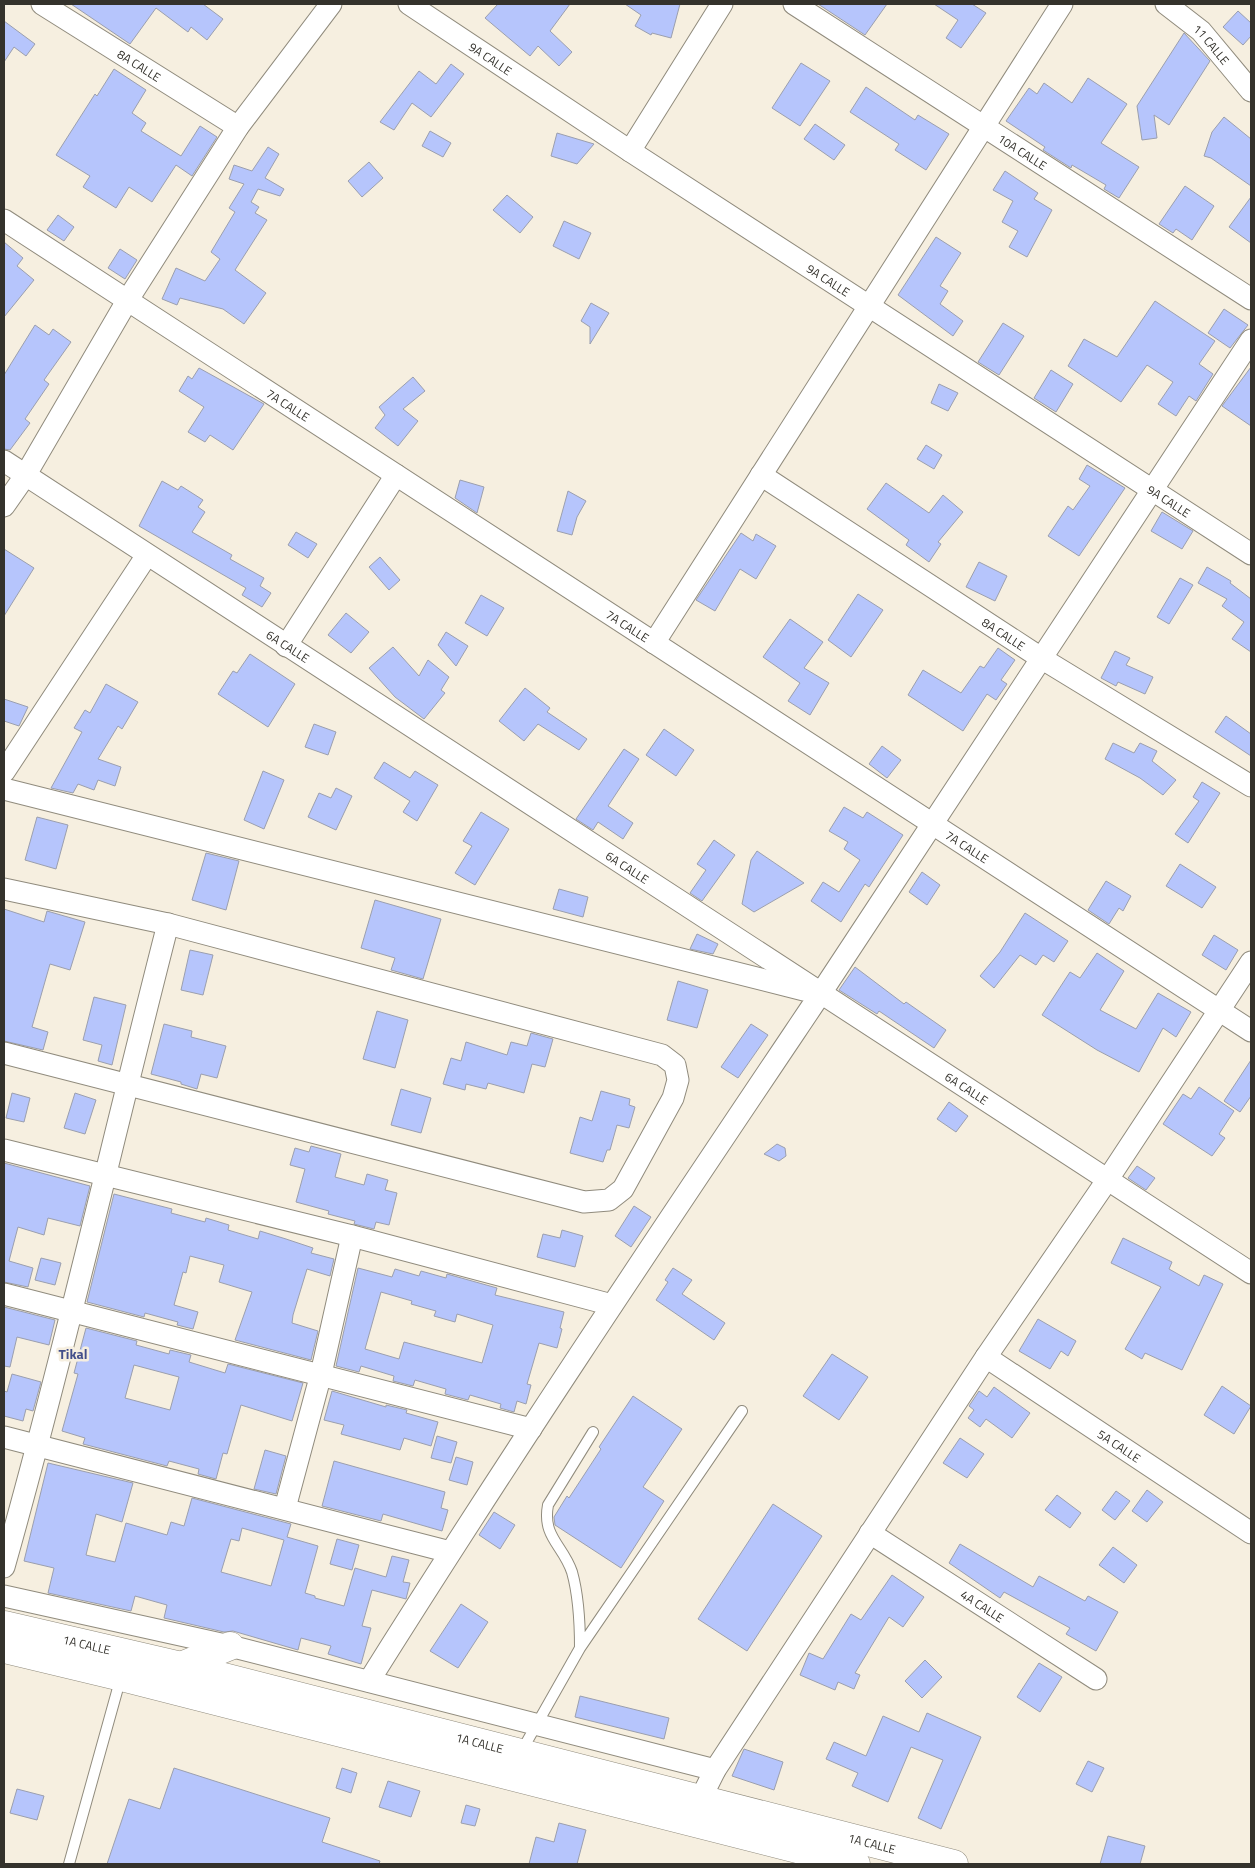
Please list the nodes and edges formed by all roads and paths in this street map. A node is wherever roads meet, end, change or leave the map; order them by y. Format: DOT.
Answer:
graph roads {
  1 [pos="42,4"];
  2 [pos="332,4"];
  3 [pos="409,4"];
  4 [pos="722,4"];
  5 [pos="794,4"];
  6 [pos="1062,4"];
  7 [pos="1166,4"];
  8 [pos="1251,90"];
  9 [pos="983,126"];
  10 [pos="238,127"];
  11 [pos="630,151"];
  12 [pos="4,220"];
  13 [pos="1251,299"];
  14 [pos="127,301"];
  15 [pos="869,306"];
  16 [pos="1251,340"];
  17 [pos="4,461"];
  18 [pos="396,474"];
  19 [pos="761,475"];
  20 [pos="25,476"];
  21 [pos="1151,490"];
  22 [pos="4,506"];
  23 [pos="1251,554"];
  24 [pos="147,555"];
  25 [pos="654,643"];
  26 [pos="286,646"];
  27 [pos="1042,658"];
  28 [pos="4,772"];
  29 [pos="1251,786"];
  30 [pos="4,789"];
  31 [pos="933,824"];
  32 [pos="4,889"];
  33 [pos="168,924"];
  34 [pos="1251,962"];
  35 [pos="820,994"];
  36 [pos="1219,1010"];
  37 [pos="1251,1031"];
  38 [pos="4,1053"];
  39 [pos="127,1085"];
  40 [pos="4,1150"];
  41 [pos="105,1173"];
  42 [pos="1108,1179"];
  43 [pos="352,1236"];
  44 [pos="1251,1273"];
  45 [pos="4,1294"];
  46 [pos="612,1304"];
  47 [pos="73,1311"];
  48 [pos="986,1357"];
  49 [pos="321,1374"];
  50 [pos="742,1411"];
  51 [pos="531,1429"];
  52 [pos="594,1432"];
  53 [pos="4,1437"];
  54 [pos="38,1445"];
  55 [pos="285,1508"];
  56 [pos="870,1533"];
  57 [pos="1251,1533"];
  58 [pos="450,1552"];
  59 [pos="4,1567"];
  60 [pos="4,1596"];
  61 [pos="4,1625"];
  62 [pos="230,1646"];
  63 [pos="580,1648"];
  64 [pos="4,1649"];
  65 [pos="124,1665"];
  66 [pos="181,1666"];
  67 [pos="1096,1679"];
  68 [pos="369,1681"];
  69 [pos="535,1724"];
  70 [pos="517,1765"];
  71 [pos="715,1770"];
  72 [pos="698,1810"];
  73 [pos="69,1864"];
  74 [pos="856,1864"];
  75 [pos="954,1864"];
  1 -- 10 [label="street, 8A CALLE"];
  2 -- 10 [label="street"];
  3 -- 11 [label="street, 9A CALLE"];
  4 -- 11 [label="street"];
  5 -- 9 [label="street, 10A CALLE"];
  6 -- 9 [label="street"];
  7 -- 8 [label="street, 11 CALLE"];
  9 -- 13 [label="street, 10A CALLE"];
  9 -- 15 [label="street"];
  10 -- 14 [label="street"];
  11 -- 15 [label="street, 9A CALLE"];
  12 -- 14 [label="street, 7A CALLE"];
  14 -- 18 [label="street, 7A CALLE"];
  14 -- 20 [label="street"];
  15 -- 19 [label="street"];
  15 -- 21 [label="street, 9A CALLE"];
  16 -- 21 [label="street"];
  17 -- 20 [label="street, 6A CALLE"];
  18 -- 25 [label="street, 7A CALLE"];
  18 -- 26 [label="street"];
  19 -- 25 [label="street"];
  19 -- 27 [label="street, 8A CALLE"];
  20 -- 22 [label="street"];
  20 -- 24 [label="street, 6A CALLE"];
  21 -- 23 [label="street, 9A CALLE"];
  21 -- 27 [label="street"];
  24 -- 26 [label="street, 6A CALLE"];
  24 -- 28 [label="street"];
  25 -- 31 [label="street, 7A CALLE"];
  26 -- 35 [label="street, 6A CALLE"];
  27 -- 29 [label="street, 8A CALLE"];
  27 -- 31 [label="street"];
  30 -- 35 [label="street"];
  31 -- 35 [label="street"];
  31 -- 36 [label="street, 7A CALLE"];
  32 -- 33 [label="street"];
  33 -- 39 [label="street"];
  33 -- 39 [label="street"];
  34 -- 36 [label="street"];
  35 -- 42 [label="street, 6A CALLE"];
  35 -- 46 [label="street"];
  36 -- 37 [label="street, 7A CALLE"];
  36 -- 42 [label="street"];
  38 -- 39 [label="street"];
  39 -- 41 [label="street"];
  40 -- 41 [label="street"];
  41 -- 43 [label="street"];
  41 -- 47 [label="street"];
  42 -- 44 [label="street, 6A CALLE"];
  42 -- 48 [label="street"];
  43 -- 46 [label="street"];
  43 -- 49 [label="street"];
  45 -- 47 [label="street"];
  46 -- 51 [label="street"];
  47 -- 49 [label="street"];
  47 -- 54 [label="street"];
  48 -- 56 [label="street"];
  48 -- 57 [label="street, 5A CALLE"];
  49 -- 51 [label="street"];
  49 -- 55 [label="street"];
  50 -- 63 [label="lane"];
  51 -- 58 [label="street"];
  52 -- 63 [label="lane"];
  53 -- 54 [label="street"];
  54 -- 55 [label="street"];
  54 -- 59 [label="street"];
  55 -- 58 [label="street"];
  56 -- 67 [label="street, 4A CALLE"];
  56 -- 71 [label="street"];
  58 -- 68 [label="street"];
  60 -- 62 [label="street"];
  61 -- 65 [label="main road, 1A CALLE"];
  62 -- 66 [label="main road"];
  62 -- 68 [label="street"];
  63 -- 69 [label="lane"];
  64 -- 65 [label="main road, 1A CALLE"];
  65 -- 66 [label="main road, 1A CALLE"];
  65 -- 70 [label="main road, 1A CALLE"];
  65 -- 73 [label="lane"];
  66 -- 70 [label="main road, 1A CALLE"];
  68 -- 69 [label="street"];
  69 -- 70 [label="lane"];
  69 -- 71 [label="street"];
  70 -- 72 [label="main road, 1A CALLE"];
  71 -- 72 [label="street"];
  72 -- 74 [label="main road, 1A CALLE"];
  72 -- 75 [label="main road, 1A CALLE"];
}
